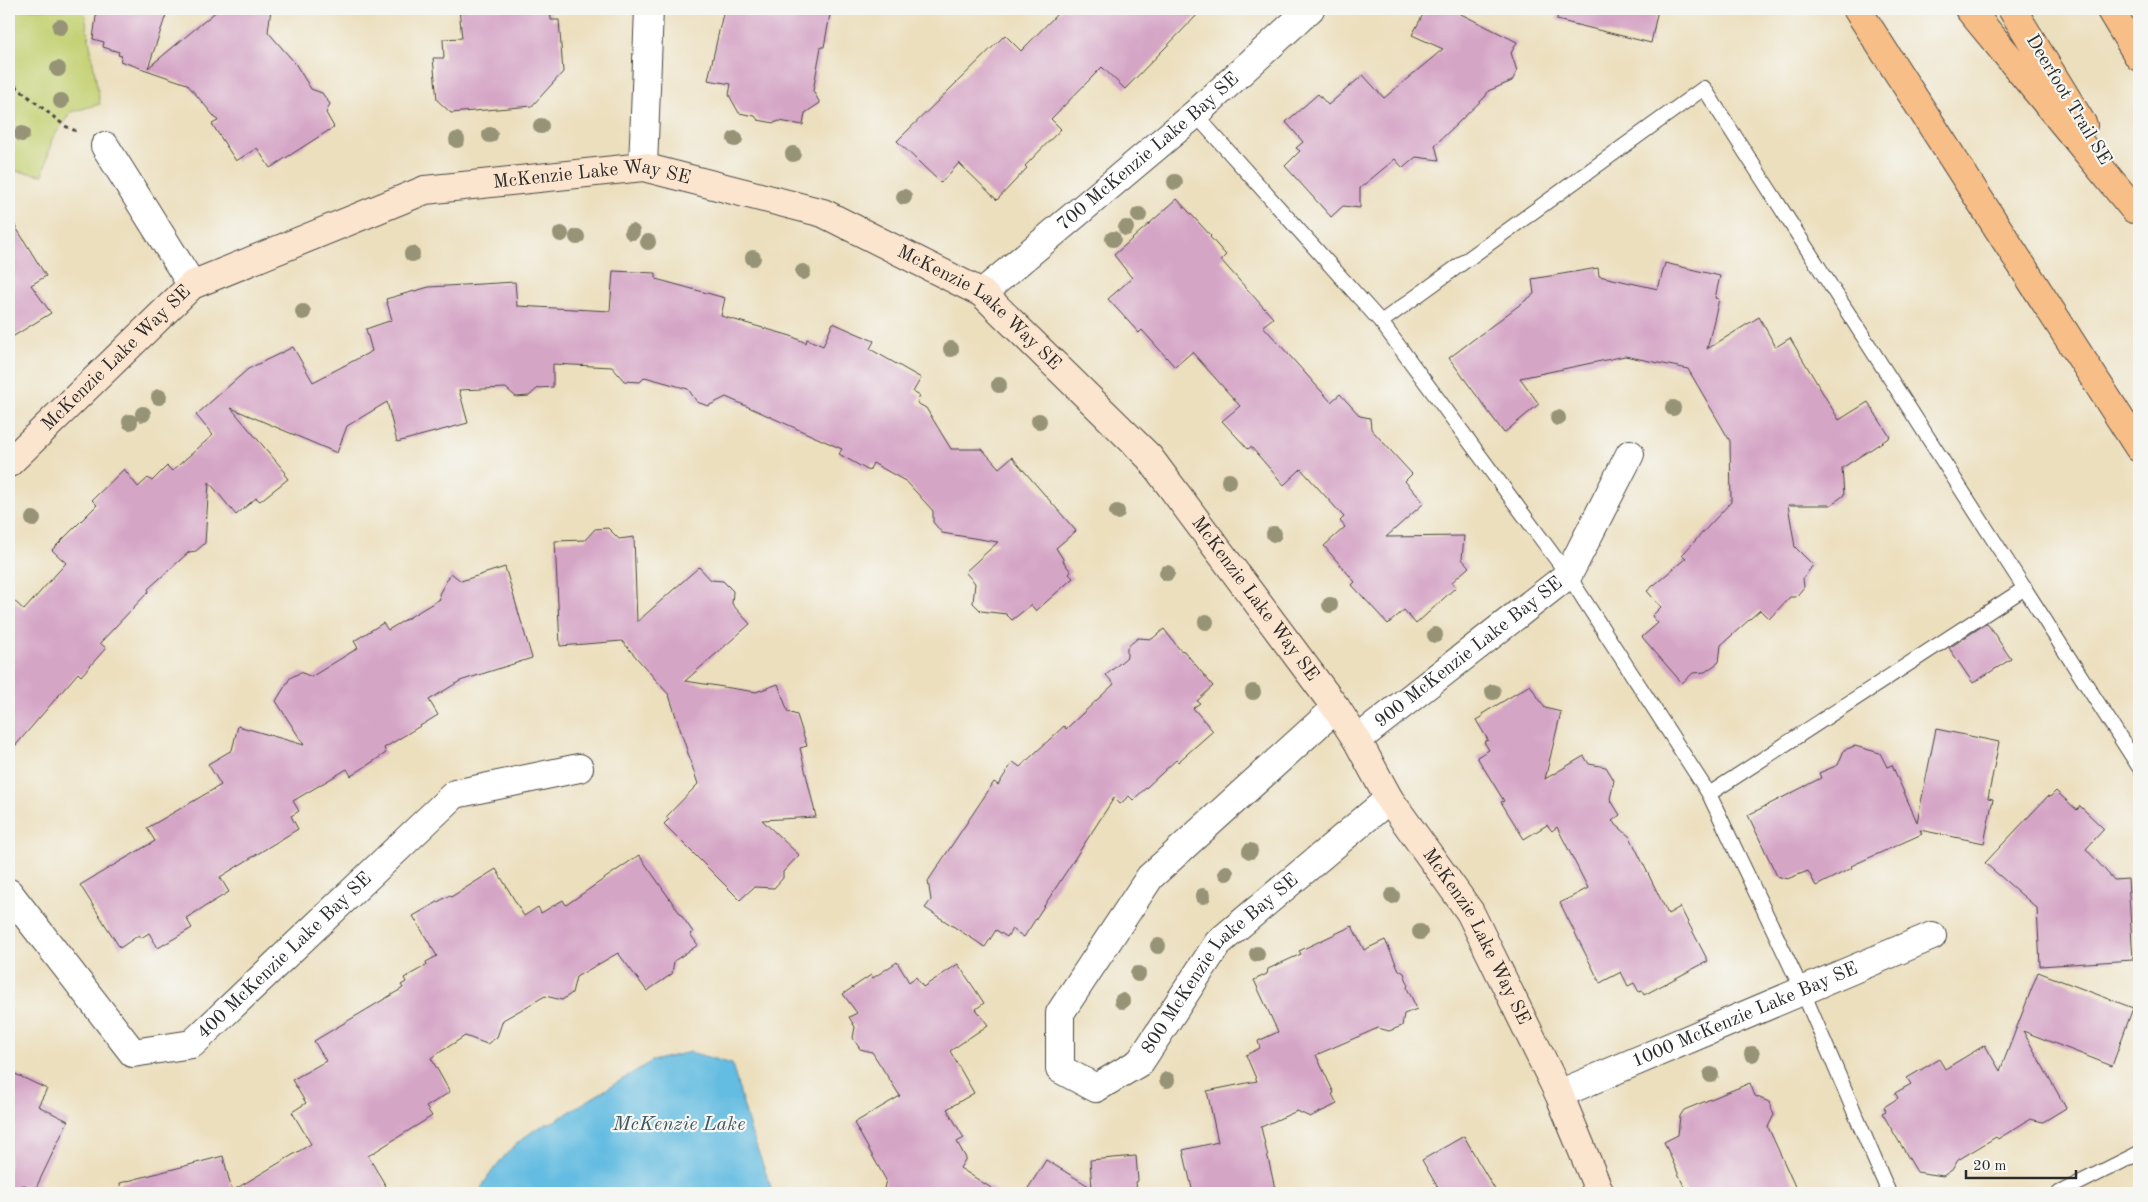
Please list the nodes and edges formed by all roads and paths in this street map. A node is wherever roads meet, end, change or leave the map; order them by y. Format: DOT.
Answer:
graph roads {
  1 [pos="649,9"];
  2 [pos="1310,9"];
  3 [pos="1857,9"];
  4 [pos="1969,9"];
  5 [pos="2012,9"];
  6 [pos="2110,9"];
  7 [pos="2139,57"];
  8 [pos="9,81"];
  9 [pos="1195,114"];
  10 [pos="105,146"];
  11 [pos="643,167"];
  12 [pos="2137,213"];
  13 [pos="192,285"];
  14 [pos="982,293"];
  15 [pos="1381,322"];
  16 [pos="2139,448"];
  17 [pos="1630,454"];
  18 [pos="9,463"];
  19 [pos="1568,575"];
  20 [pos="2025,588"];
  21 [pos="1336,708"];
  22 [pos="1357,740"];
  23 [pos="2139,767"];
  24 [pos="579,768"];
  25 [pos="1708,794"];
  26 [pos="1389,799"];
  27 [pos="9,893"];
  28 [pos="1932,936"];
  29 [pos="1803,992"];
  30 [pos="1560,1094"];
  31 [pos="2139,1153"];
  32 [pos="1600,1193"];
  33 [pos="1889,1193"];
  34 [pos="2059,1193"];
  1 -- 11 [label="street"];
  2 -- 9 [label="street, 700 McKenzie Lake Bay SE"];
  3 -- 16 [label="highway"];
  4 -- 12 [label="highway"];
  5 -- 12 [label="highway, Deerfoot Trail SE"];
  6 -- 7 [label="highway"];
  8 -- 10 [label="path"];
  9 -- 14 [label="street, 700 McKenzie Lake Bay SE"];
  9 -- 15 [label="lane"];
  10 -- 13 [label="street"];
  11 -- 13 [label="street, McKenzie Lake Way SE"];
  11 -- 14 [label="street, McKenzie Lake Way SE"];
  13 -- 18 [label="street, McKenzie Lake Way SE"];
  14 -- 21 [label="street, McKenzie Lake Way SE"];
  15 -- 19 [label="lane"];
  15 -- 20 [label="lane"];
  17 -- 19 [label="street, 900 McKenzie Lake Bay SE"];
  19 -- 22 [label="street, 900 McKenzie Lake Bay SE"];
  19 -- 25 [label="lane"];
  20 -- 23 [label="lane"];
  20 -- 25 [label="lane"];
  21 -- 22 [label="street, McKenzie Lake Way SE"];
  21 -- 26 [label="street, 800 McKenzie Lake Bay SE"];
  22 -- 26 [label="street, McKenzie Lake Way SE"];
  24 -- 27 [label="street, 400 McKenzie Lake Bay SE"];
  25 -- 29 [label="lane"];
  26 -- 30 [label="street, McKenzie Lake Way SE"];
  28 -- 29 [label="street, 1000 McKenzie Lake Bay SE"];
  29 -- 30 [label="street, 1000 McKenzie Lake Bay SE"];
  29 -- 33 [label="lane"];
  30 -- 32 [label="street, McKenzie Lake Way SE"];
  31 -- 34 [label="lane"];
}
